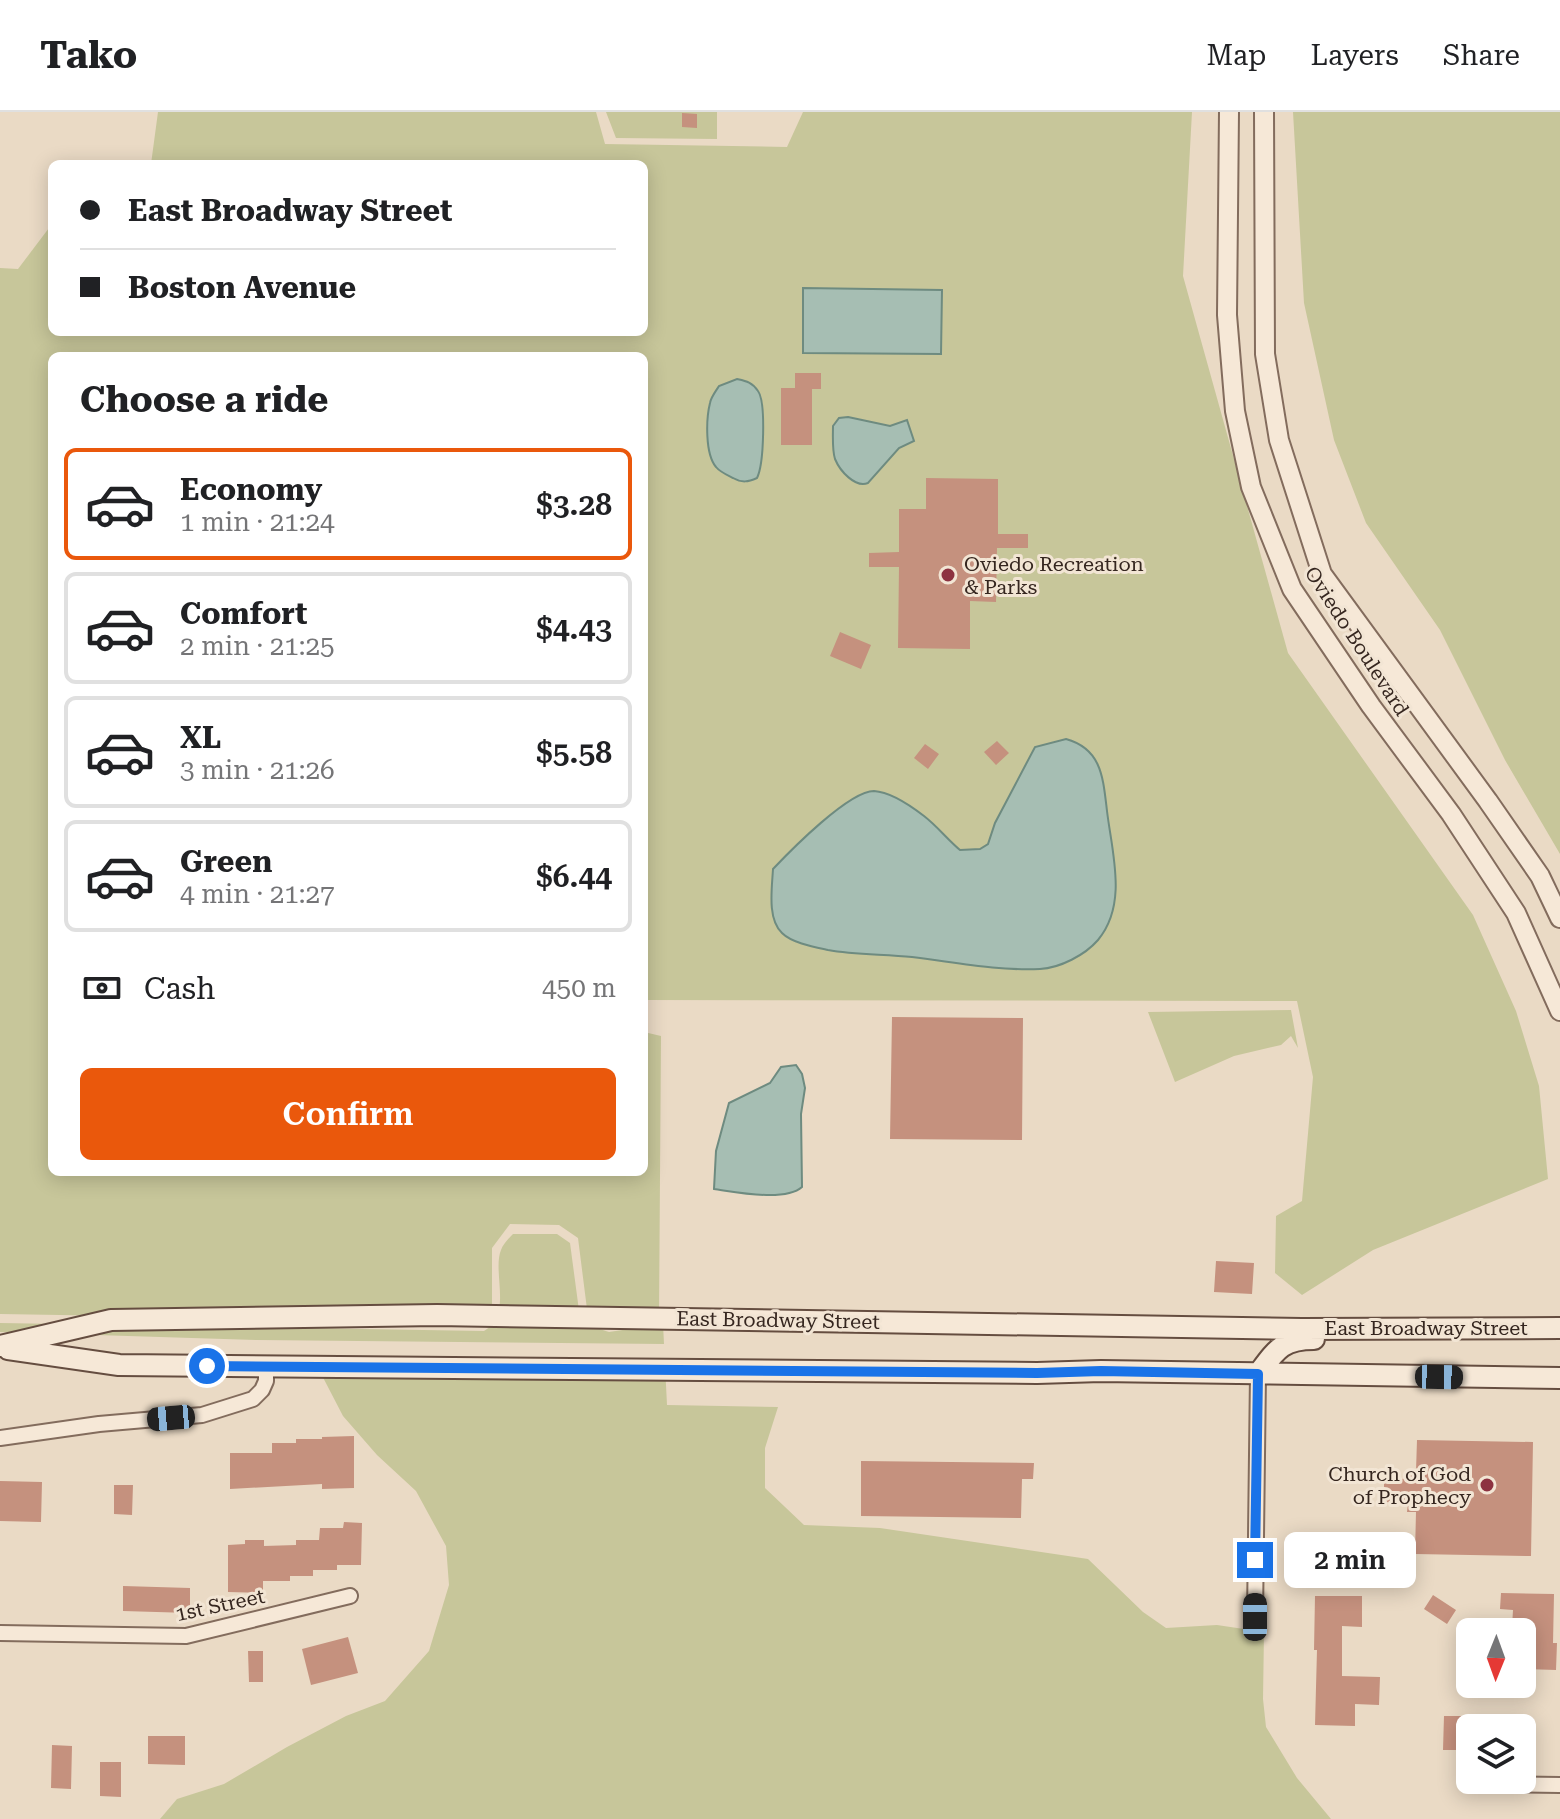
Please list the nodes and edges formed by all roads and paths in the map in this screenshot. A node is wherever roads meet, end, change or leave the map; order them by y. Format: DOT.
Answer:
graph roads {
  1 [pos="1229,112"];
  2 [pos="1264,112"];
  3 [pos="1560,918"];
  4 [pos="1560,1011"];
  5 [pos="1560,1328"];
  6 [pos="1475,1329"];
  7 [pos="0,1347"];
  8 [pos="266,1366"];
  9 [pos="1258,1374"];
  10 [pos="1560,1378"];
  11 [pos="0,1438"];
  12 [pos="350,1596"];
  13 [pos="1255,1617"];
  14 [pos="0,1633"];
  15 [pos="1536,1785"];
  16 [pos="1560,1785"];
  1 -- 4 [label="street, Oviedo Boulevard"];
  2 -- 3 [label="street, Oviedo Boulevard"];
  5 -- 6 [label="main road, East Broadway Street"];
  6 -- 7 [label="main road, East Broadway Street"];
  6 -- 9 [label="main road"];
  7 -- 8 [label="main road, East Broadway Street"];
  8 -- 9 [label="main road, East Broadway Street"];
  8 -- 11 [label="street"];
  9 -- 10 [label="main road, East Broadway Street"];
  9 -- 13 [label="street"];
  12 -- 14 [label="street, 1st Street"];
  15 -- 16 [label="street"];
}
